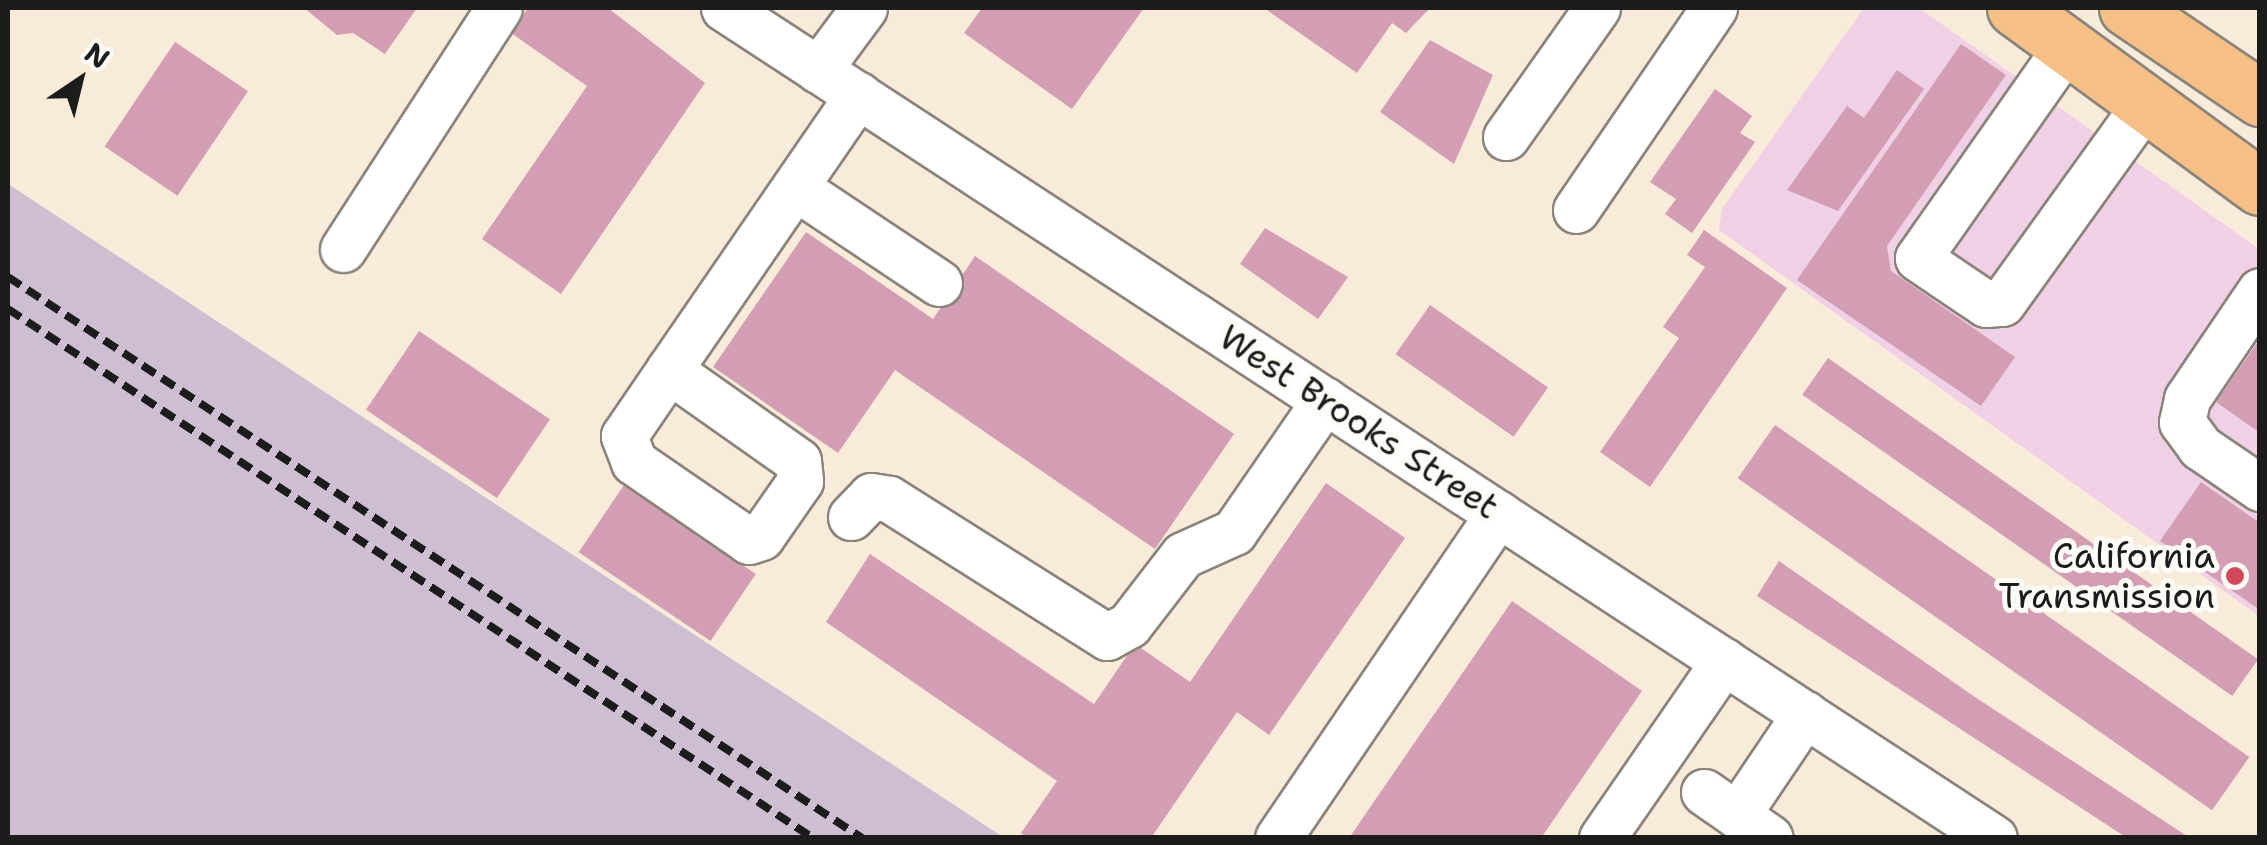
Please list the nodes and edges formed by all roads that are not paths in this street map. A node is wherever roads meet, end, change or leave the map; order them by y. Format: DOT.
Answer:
graph roads {
  1 [pos="498,8"];
  2 [pos="724,8"];
  3 [pos="864,8"];
  4 [pos="1597,8"];
  5 [pos="1714,8"];
  6 [pos="2015,8"];
  7 [pos="2127,8"];
  8 [pos="2067,46"];
  9 [pos="818,70"];
  10 [pos="858,95"];
  11 [pos="2260,98"];
  12 [pos="2145,104"];
  13 [pos="1506,137"];
  14 [pos="794,187"];
  15 [pos="2260,188"];
  16 [pos="1576,210"];
  17 [pos="343,249"];
  18 [pos="939,283"];
  19 [pos="2260,291"];
  20 [pos="669,370"];
  21 [pos="1325,400"];
  22 [pos="2260,488"];
  23 [pos="1498,514"];
  24 [pos="851,516"];
  25 [pos="1724,662"];
  26 [pos="1805,714"];
  27 [pos="1737,815"];
  28 [pos="1278,838"];
  29 [pos="1602,838"];
  30 [pos="1994,838"];
  1 -- 17 [label="street"];
  2 -- 9 [label="street, West Brooks Street"];
  3 -- 9 [label="street"];
  4 -- 13 [label="street"];
  5 -- 16 [label="street"];
  6 -- 8 [label="main road"];
  7 -- 11 [label="main road"];
  8 -- 12 [label="main road"];
  8 -- 12 [label="street"];
  9 -- 10 [label="street, West Brooks Street"];
  10 -- 14 [label="street"];
  10 -- 21 [label="street, West Brooks Street"];
  12 -- 15 [label="main road"];
  14 -- 18 [label="street"];
  14 -- 20 [label="street"];
  19 -- 22 [label="street"];
  21 -- 23 [label="street, West Brooks Street"];
  21 -- 24 [label="street"];
  23 -- 25 [label="street, West Brooks Street"];
  23 -- 28 [label="street"];
  25 -- 26 [label="street, West Brooks Street"];
  25 -- 29 [label="street"];
  26 -- 27 [label="street"];
  26 -- 30 [label="street, West Brooks Street"];
}
